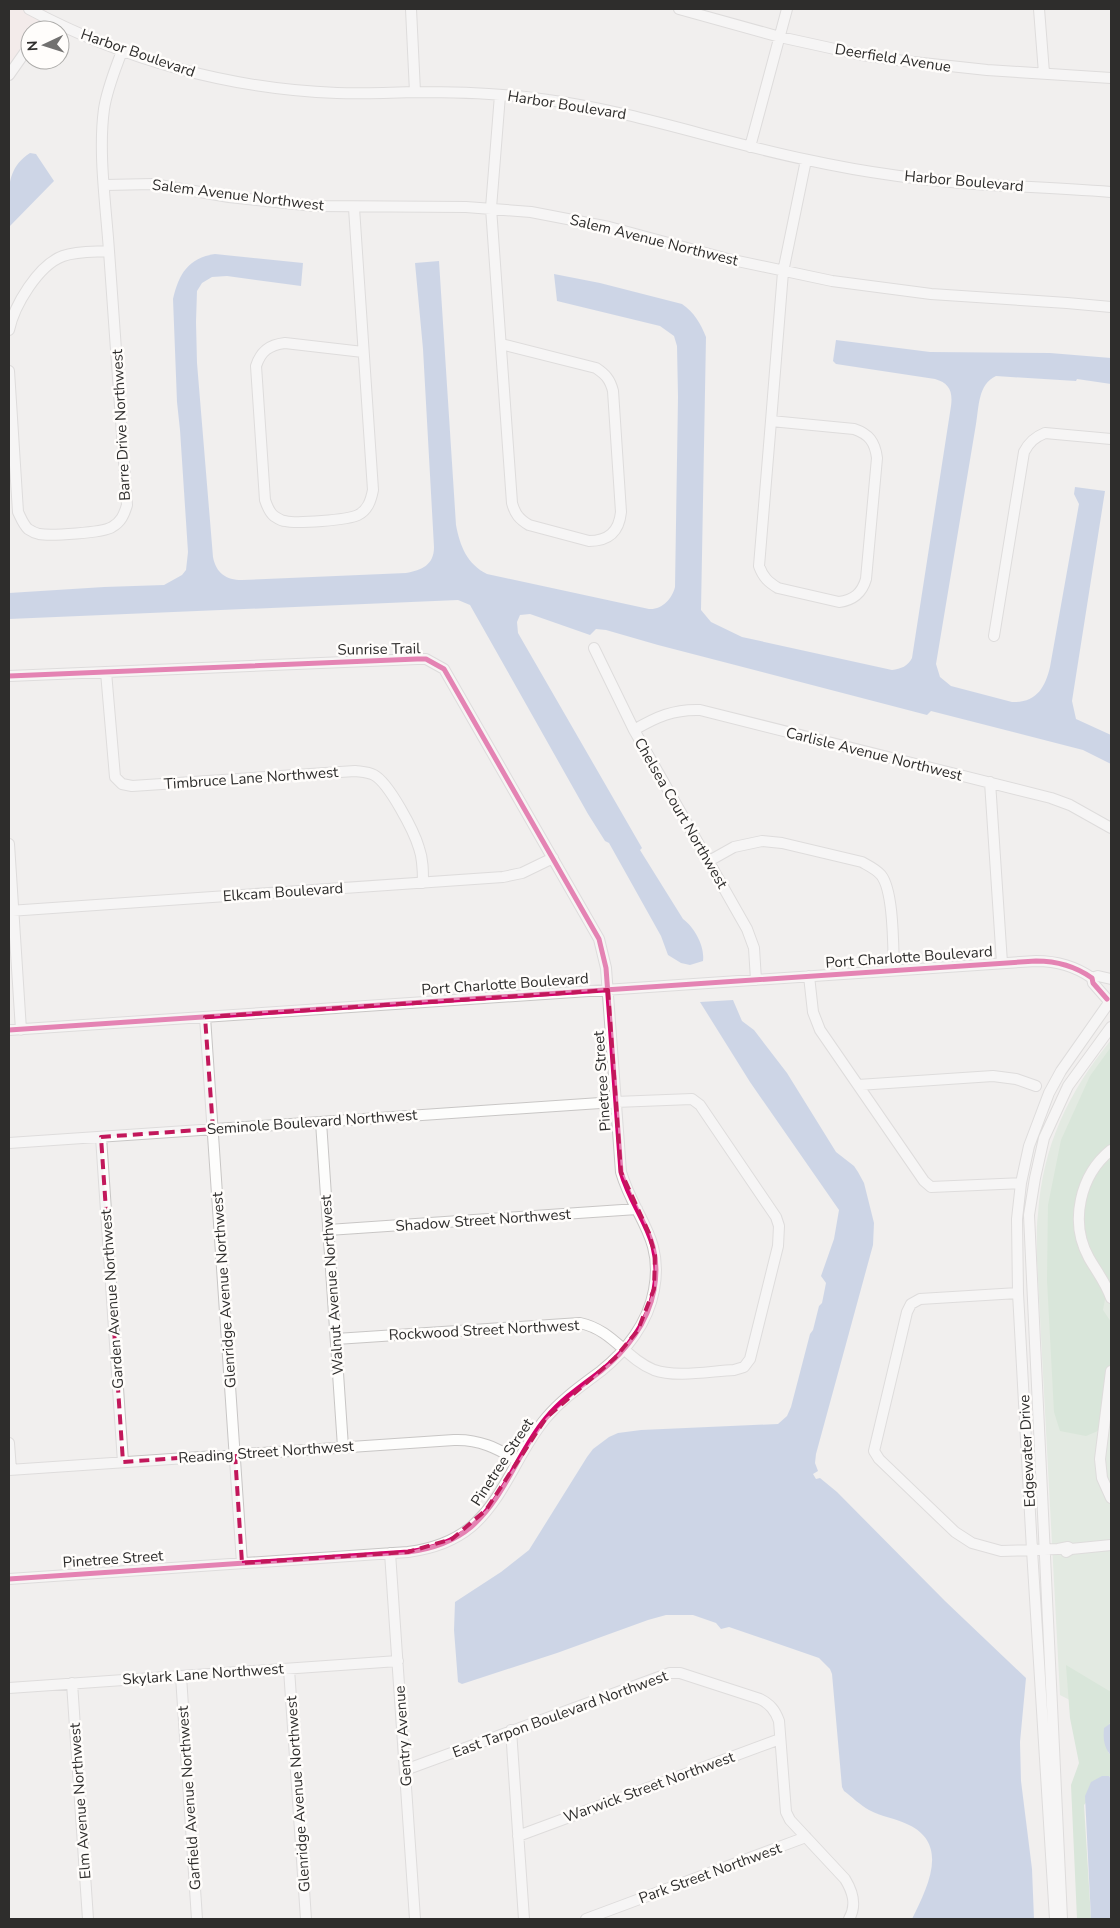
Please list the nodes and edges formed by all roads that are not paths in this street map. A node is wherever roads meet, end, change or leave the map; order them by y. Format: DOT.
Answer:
graph roads {
  1 [pos="29,9"];
  2 [pos="411,9"];
  3 [pos="679,9"];
  4 [pos="787,9"];
  5 [pos="1040,9"];
  6 [pos="48,19"];
  7 [pos="780,37"];
  8 [pos="122,51"];
  9 [pos="20,59"];
  10 [pos="1044,73"];
  11 [pos="9,75"];
  12 [pos="1111,78"];
  13 [pos="415,92"];
  14 [pos="500,94"];
  15 [pos="750,147"];
  16 [pos="806,160"];
  17 [pos="105,185"];
  18 [pos="1111,192"];
  19 [pos="354,208"];
  20 [pos="492,208"];
  21 [pos="109,251"];
  22 [pos="783,272"];
  23 [pos="1111,307"];
  24 [pos="9,330"];
  25 [pos="501,344"];
  26 [pos="363,352"];
  27 [pos="9,370"];
  28 [pos="771,422"];
  29 [pos="1111,439"];
  30 [pos="994,636"];
  31 [pos="594,648"];
  32 [pos="106,672"];
  33 [pos="9,676"];
  34 [pos="634,730"];
  35 [pos="990,782"];
  36 [pos="1111,828"];
  37 [pos="9,844"];
  38 [pos="553,858"];
  39 [pos="709,861"];
  40 [pos="424,883"];
  41 [pos="11,910"];
  42 [pos="1002,963"];
  43 [pos="894,970"];
  44 [pos="809,976"];
  45 [pos="1092,978"];
  46 [pos="1111,979"];
  47 [pos="756,980"];
  48 [pos="608,990"];
  49 [pos="1109,1002"];
  50 [pos="205,1017"];
  51 [pos="1111,1027"];
  52 [pos="9,1030"];
  53 [pos="21,1030"];
  54 [pos="858,1085"];
  55 [pos="1036,1086"];
  56 [pos="616,1102"];
  57 [pos="321,1122"];
  58 [pos="212,1129"];
  59 [pos="100,1137"];
  60 [pos="9,1143"];
  61 [pos="1111,1150"];
  62 [pos="1020,1182"];
  63 [pos="637,1209"];
  64 [pos="328,1230"];
  65 [pos="1018,1293"];
  66 [pos="1111,1298"];
  67 [pos="336,1339"];
  68 [pos="624,1348"];
  69 [pos="1111,1372"];
  70 [pos="9,1443"];
  71 [pos="343,1447"];
  72 [pos="235,1454"];
  73 [pos="518,1461"];
  74 [pos="123,1462"];
  75 [pos="10,1470"];
  76 [pos="1111,1498"];
  77 [pos="1111,1545"];
  78 [pos="1044,1549"];
  79 [pos="1032,1550"];
  80 [pos="390,1553"];
  81 [pos="242,1563"];
  82 [pos="9,1579"];
  83 [pos="398,1661"];
  84 [pos="289,1669"];
  85 [pos="181,1676"];
  86 [pos="72,1683"];
  87 [pos="9,1688"];
  88 [pos="511,1730"];
  89 [pos="780,1739"];
  90 [pos="405,1770"];
  91 [pos="518,1836"];
  92 [pos="806,1837"];
  93 [pos="88,1919"];
  94 [pos="197,1919"];
  95 [pos="306,1919"];
  96 [pos="415,1919"];
  97 [pos="524,1919"];
  98 [pos="586,1919"];
  99 [pos="849,1919"];
  100 [pos="1055,1919"];
  101 [pos="1062,1919"];
  1 -- 6 [label="street, Harbor Boulevard"];
  2 -- 13 [label="street"];
  3 -- 7 [label="street, Deerfield Avenue"];
  4 -- 7 [label="street"];
  5 -- 10 [label="street"];
  6 -- 8 [label="street, Harbor Boulevard"];
  7 -- 10 [label="street, Deerfield Avenue"];
  7 -- 15 [label="street"];
  8 -- 13 [label="street, Harbor Boulevard"];
  8 -- 17 [label="street, Barre Drive Northwest"];
  9 -- 11 [label="street"];
  10 -- 12 [label="street, Deerfield Avenue"];
  13 -- 14 [label="street, Harbor Boulevard"];
  14 -- 15 [label="street, Harbor Boulevard"];
  14 -- 20 [label="street"];
  15 -- 16 [label="street, Harbor Boulevard"];
  16 -- 18 [label="street, Harbor Boulevard"];
  16 -- 22 [label="street"];
  17 -- 19 [label="street, Salem Avenue Northwest"];
  17 -- 21 [label="street, Barre Drive Northwest"];
  19 -- 20 [label="street, Salem Avenue Northwest"];
  19 -- 26 [label="street"];
  20 -- 22 [label="street, Salem Avenue Northwest"];
  20 -- 25 [label="street"];
  21 -- 24 [label="street"];
  21 -- 27 [label="street, Barre Drive Northwest"];
  22 -- 23 [label="street, Salem Avenue Northwest"];
  22 -- 28 [label="street"];
  25 -- 25 [label="street"];
  26 -- 26 [label="street"];
  28 -- 28 [label="street"];
  29 -- 30 [label="street"];
  31 -- 34 [label="street, Chelsea Court Northwest"];
  32 -- 33 [label="street, Sunrise Trail"];
  32 -- 38 [label="street, Sunrise Trail"];
  32 -- 40 [label="street, Timbruce Lane Northwest"];
  34 -- 35 [label="street, Carlisle Avenue Northwest"];
  34 -- 39 [label="street, Chelsea Court Northwest"];
  35 -- 36 [label="street, Carlisle Avenue Northwest"];
  35 -- 42 [label="street"];
  37 -- 41 [label="street"];
  38 -- 40 [label="street, Elkcam Boulevard"];
  38 -- 48 [label="street, Sunrise Trail"];
  39 -- 43 [label="street"];
  39 -- 47 [label="street, Chelsea Court Northwest"];
  40 -- 41 [label="street, Elkcam Boulevard"];
  41 -- 53 [label="street"];
  42 -- 43 [label="street, Port Charlotte Boulevard"];
  42 -- 45 [label="street, Port Charlotte Boulevard"];
  43 -- 44 [label="street, Port Charlotte Boulevard"];
  44 -- 47 [label="street, Port Charlotte Boulevard"];
  44 -- 54 [label="street"];
  45 -- 46 [label="street, Port Charlotte Boulevard"];
  45 -- 49 [label="street, Port Charlotte Boulevard"];
  47 -- 48 [label="street, Port Charlotte Boulevard"];
  48 -- 50 [label="street, Port Charlotte Boulevard"];
  48 -- 56 [label="street, Pinetree Street"];
  49 -- 62 [label="street, Edgewater Drive"];
  50 -- 53 [label="street, Port Charlotte Boulevard"];
  50 -- 58 [label="street, Glenridge Avenue Northwest"];
  51 -- 78 [label="street, Edgewater Drive"];
  52 -- 53 [label="street, Port Charlotte Boulevard"];
  54 -- 55 [label="street"];
  54 -- 62 [label="street"];
  56 -- 57 [label="street, Seminole Boulevard Northwest"];
  56 -- 63 [label="street, Pinetree Street"];
  56 -- 68 [label="street, Seminole Boulevard Northwest"];
  57 -- 58 [label="street, Seminole Boulevard Northwest"];
  57 -- 64 [label="street, Walnut Avenue Northwest"];
  58 -- 59 [label="street, Seminole Boulevard Northwest"];
  58 -- 72 [label="street, Glenridge Avenue Northwest"];
  59 -- 60 [label="street, Seminole Boulevard Northwest"];
  59 -- 74 [label="street, Garden Avenue Northwest"];
  61 -- 66 [label="street"];
  62 -- 65 [label="street, Edgewater Drive"];
  63 -- 64 [label="street, Shadow Street Northwest"];
  63 -- 68 [label="street, Pinetree Street"];
  64 -- 67 [label="street, Walnut Avenue Northwest"];
  65 -- 79 [label="street, Edgewater Drive"];
  65 -- 79 [label="street"];
  67 -- 68 [label="street, Rockwood Street Northwest"];
  67 -- 71 [label="street, Walnut Avenue Northwest"];
  68 -- 73 [label="street, Pinetree Street"];
  69 -- 76 [label="street"];
  70 -- 75 [label="street"];
  71 -- 72 [label="street, Reading Street Northwest"];
  71 -- 73 [label="street, Reading Street Northwest"];
  72 -- 74 [label="street, Reading Street Northwest"];
  72 -- 81 [label="street, Glenridge Avenue Northwest"];
  73 -- 80 [label="street, Pinetree Street"];
  74 -- 75 [label="street, Reading Street Northwest"];
  77 -- 78 [label="street"];
  78 -- 79 [label="street"];
  78 -- 101 [label="street, Edgewater Drive"];
  79 -- 100 [label="street, Edgewater Drive"];
  80 -- 81 [label="street, Pinetree Street"];
  80 -- 83 [label="street, Gentry Avenue"];
  81 -- 82 [label="street, Pinetree Street"];
  83 -- 84 [label="street, Skylark Lane Northwest"];
  83 -- 90 [label="street, Gentry Avenue"];
  84 -- 85 [label="street, Skylark Lane Northwest"];
  84 -- 95 [label="street, Glenridge Avenue Northwest"];
  85 -- 86 [label="street, Skylark Lane Northwest"];
  85 -- 94 [label="street, Garfield Avenue Northwest"];
  86 -- 87 [label="street, Skylark Lane Northwest"];
  86 -- 93 [label="street, Elm Avenue Northwest"];
  88 -- 89 [label="street, East Tarpon Boulevard Northwest"];
  88 -- 90 [label="street, East Tarpon Boulevard Northwest"];
  88 -- 91 [label="street"];
  89 -- 91 [label="street, Warwick Street Northwest"];
  89 -- 92 [label="street, East Tarpon Boulevard Northwest"];
  90 -- 96 [label="street, Gentry Avenue"];
  91 -- 97 [label="street"];
  92 -- 98 [label="street, Park Street Northwest"];
  92 -- 99 [label="street, East Tarpon Boulevard Northwest"];
}
